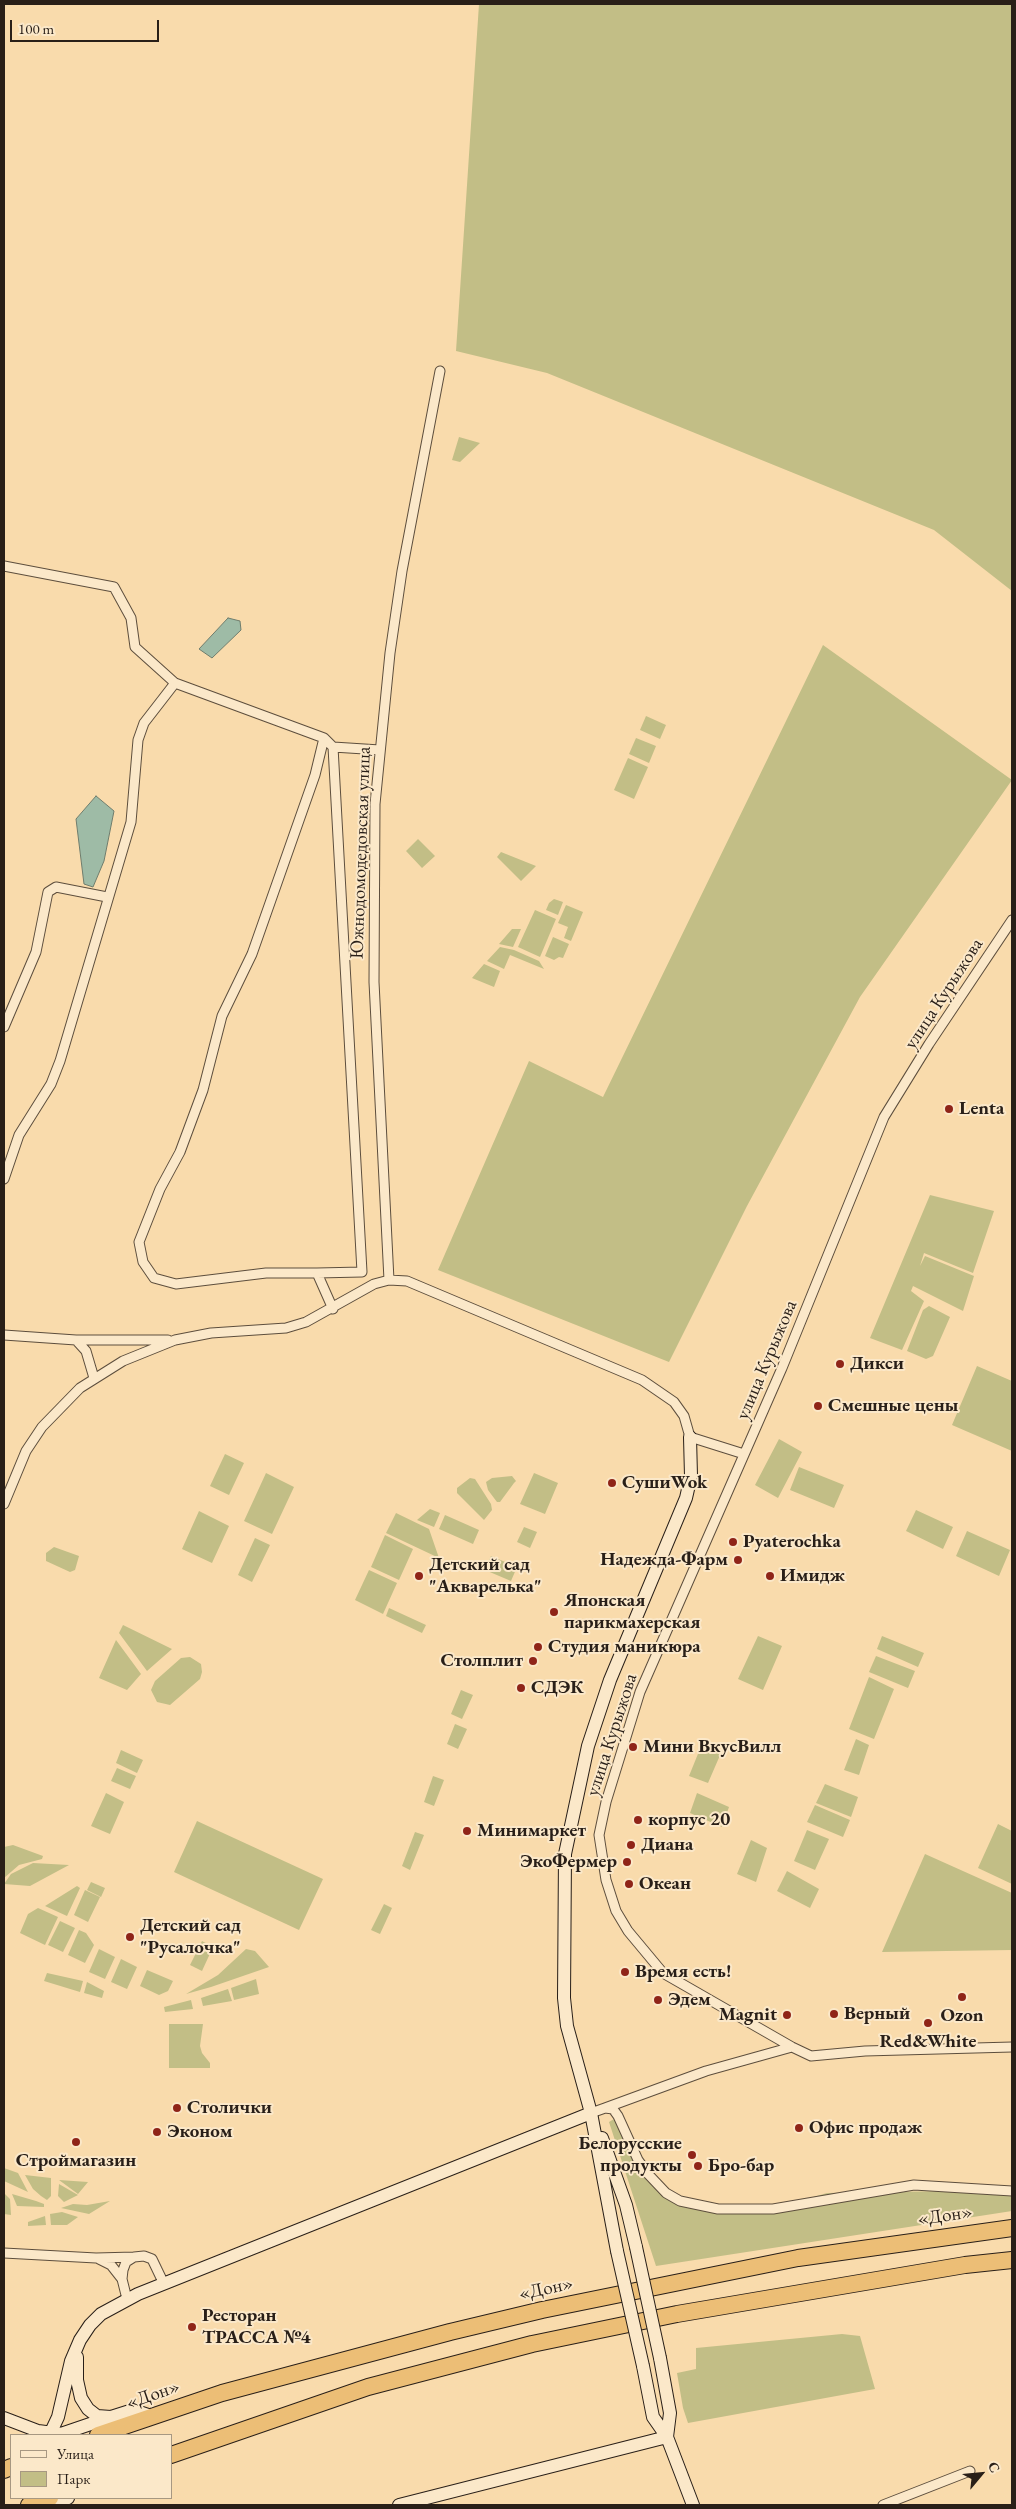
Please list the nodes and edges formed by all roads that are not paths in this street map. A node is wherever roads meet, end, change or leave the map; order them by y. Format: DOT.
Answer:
graph roads {
  1 [pos="440,371"];
  2 [pos="4,566"];
  3 [pos="174,683"];
  4 [pos="324,738"];
  5 [pos="333,747"];
  6 [pos="380,750"];
  7 [pos="107,897"];
  8 [pos="1012,920"];
  9 [pos="4,1027"];
  10 [pos="4,1179"];
  11 [pos="317,1272"];
  12 [pos="389,1280"];
  13 [pos="333,1309"];
  14 [pos="4,1335"];
  15 [pos="76,1340"];
  16 [pos="175,1340"];
  17 [pos="94,1378"];
  18 [pos="690,1437"];
  19 [pos="744,1454"];
  20 [pos="4,1504"];
  21 [pos="792,2046"];
  22 [pos="1012,2047"];
  23 [pos="605,2108"];
  24 [pos="591,2113"];
  25 [pos="1012,2191"];
  26 [pos="1012,2228"];
  27 [pos="4,2253"];
  28 [pos="134,2257"];
  29 [pos="96,2258"];
  30 [pos="1012,2260"];
  31 [pos="122,2279"];
  32 [pos="164,2284"];
  33 [pos="127,2299"];
  34 [pos="80,2340"];
  35 [pos="151,2416"];
  36 [pos="111,2417"];
  37 [pos="4,2418"];
  38 [pos="50,2434"];
  39 [pos="101,2434"];
  40 [pos="667,2437"];
  41 [pos="172,2455"];
  42 [pos="970,2471"];
  43 [pos="47,2499"];
  44 [pos="66,2499"];
  45 [pos="29,2505"];
  46 [pos="53,2505"];
  47 [pos="399,2505"];
  48 [pos="693,2505"];
  49 [pos="883,2505"];
  1 -- 6 [label="street, Южнодомодедовская улица"];
  2 -- 3 [label="street"];
  3 -- 4 [label="street"];
  3 -- 7 [label="street"];
  4 -- 5 [label="street"];
  4 -- 11 [label="street"];
  5 -- 6 [label="street"];
  5 -- 11 [label="street"];
  6 -- 12 [label="street, Южнодомодедовская улица"];
  7 -- 9 [label="street"];
  7 -- 10 [label="street"];
  8 -- 19 [label="street, улица Курыжова"];
  11 -- 13 [label="street"];
  12 -- 13 [label="street"];
  12 -- 18 [label="street"];
  13 -- 16 [label="street"];
  14 -- 15 [label="street"];
  15 -- 16 [label="street"];
  15 -- 17 [label="street"];
  16 -- 17 [label="street"];
  17 -- 20 [label="street"];
  18 -- 19 [label="street"];
  18 -- 24 [label="street"];
  19 -- 21 [label="street, улица Курыжова"];
  21 -- 22 [label="street"];
  21 -- 23 [label="street"];
  23 -- 24 [label="street"];
  23 -- 25 [label="street"];
  24 -- 32 [label="street"];
  24 -- 40 [label="street, bridge"];
  24 -- 40 [label="street, bridge"];
  26 -- 35 [label="highway, «Дон»"];
  27 -- 29 [label="street"];
  28 -- 29 [label="street"];
  28 -- 31 [label="street"];
  28 -- 32 [label="street"];
  29 -- 31 [label="street"];
  30 -- 41 [label="highway"];
  31 -- 33 [label="street"];
  32 -- 33 [label="street"];
  33 -- 34 [label="street"];
  34 -- 36 [label="street"];
  34 -- 38 [label="street"];
  35 -- 36 [label="street"];
  35 -- 39 [label="highway, «Дон»"];
  36 -- 38 [label="street"];
  37 -- 38 [label="street"];
  40 -- 47 [label="street"];
  40 -- 48 [label="street"];
  42 -- 49 [label="street"];
  43 -- 45 [label="highway"];
  44 -- 46 [label="street"];
}
